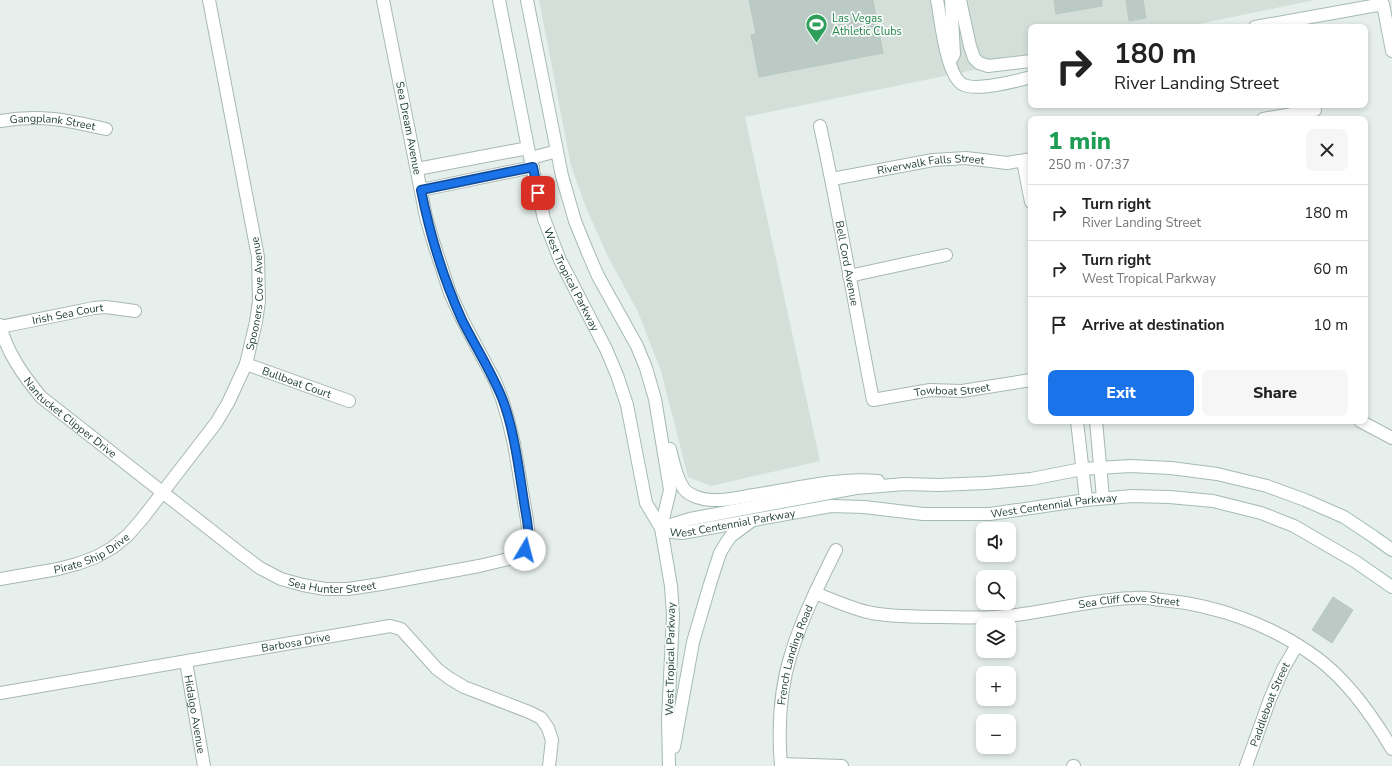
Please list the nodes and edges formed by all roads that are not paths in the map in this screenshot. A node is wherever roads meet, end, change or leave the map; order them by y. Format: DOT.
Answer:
graph roads {
  1 [pos="209,0"];
  2 [pos="383,0"];
  3 [pos="499,0"];
  4 [pos="527,0"];
  5 [pos="937,0"];
  6 [pos="951,0"];
  7 [pos="960,0"];
  8 [pos="1389,4"];
  9 [pos="1272,24"];
  10 [pos="1392,51"];
  11 [pos="948,60"];
  12 [pos="1028,60"];
  13 [pos="1028,78"];
  14 [pos="1315,111"];
  15 [pos="1282,116"];
  16 [pos="0,122"];
  17 [pos="820,126"];
  18 [pos="106,129"];
  19 [pos="557,151"];
  20 [pos="531,158"];
  21 [pos="1027,160"];
  22 [pos="462,161"];
  23 [pos="417,169"];
  24 [pos="1028,170"];
  25 [pos="832,179"];
  26 [pos="466,181"];
  27 [pos="421,190"];
  28 [pos="946,255"];
  29 [pos="849,276"];
  30 [pos="135,311"];
  31 [pos="0,326"];
  32 [pos="246,364"];
  33 [pos="1028,380"];
  34 [pos="655,399"];
  35 [pos="873,400"];
  36 [pos="349,401"];
  37 [pos="1077,424"];
  38 [pos="1096,424"];
  39 [pos="1366,424"];
  40 [pos="1392,438"];
  41 [pos="1101,468"];
  42 [pos="1082,469"];
  43 [pos="905,484"];
  44 [pos="162,492"];
  45 [pos="1103,498"];
  46 [pos="1086,500"];
  47 [pos="754,520"];
  48 [pos="661,528"];
  49 [pos="525,550"];
  50 [pos="836,550"];
  51 [pos="1392,550"];
  52 [pos="0,579"];
  53 [pos="1392,587"];
  54 [pos="815,592"];
  55 [pos="1297,645"];
  56 [pos="186,662"];
  57 [pos="0,693"];
  58 [pos="1392,749"];
  59 [pos="781,765"];
  60 [pos="204,766"];
  61 [pos="549,766"];
  62 [pos="670,766"];
  63 [pos="842,766"];
  64 [pos="1246,766"];
  1 -- 32 [label="street, Spooners Cove Avenue"];
  2 -- 23 [label="street, Sea Dream Avenue"];
  3 -- 20 [label="street, West Tropical Parkway"];
  4 -- 19 [label="street, West Tropical Parkway"];
  5 -- 11 [label="street"];
  6 -- 11 [label="street"];
  7 -- 12 [label="street"];
  8 -- 9 [label="street"];
  8 -- 10 [label="street"];
  11 -- 13 [label="street"];
  14 -- 15 [label="street"];
  16 -- 18 [label="street, Gangplank Street"];
  17 -- 25 [label="street, Bell Cord Avenue"];
  19 -- 20 [label="street"];
  19 -- 34 [label="street, West Tropical Parkway"];
  20 -- 22 [label="street"];
  20 -- 26 [label="street"];
  20 -- 48 [label="street, West Tropical Parkway"];
  21 -- 24 [label="street"];
  21 -- 25 [label="street, Riverwalk Falls Street"];
  22 -- 23 [label="street"];
  22 -- 26 [label="street"];
  23 -- 27 [label="street, Sea Dream Avenue"];
  25 -- 29 [label="street, Bell Cord Avenue"];
  26 -- 27 [label="street"];
  27 -- 49 [label="street, Sea Dream Avenue"];
  28 -- 29 [label="street"];
  29 -- 35 [label="street, Bell Cord Avenue"];
  30 -- 31 [label="street, Irish Sea Court"];
  31 -- 44 [label="street, Nantucket Clipper Drive"];
  32 -- 36 [label="street, Bullboat Court"];
  32 -- 44 [label="street, Spooners Cove Avenue"];
  33 -- 35 [label="street, Towboat Street"];
  34 -- 43 [label="street"];
  34 -- 48 [label="street, West Tropical Parkway"];
  37 -- 42 [label="street"];
  38 -- 41 [label="street"];
  39 -- 40 [label="street"];
  41 -- 42 [label="street, West Centennial Parkway"];
  41 -- 45 [label="street"];
  41 -- 51 [label="street, West Centennial Parkway"];
  42 -- 43 [label="street, West Centennial Parkway"];
  42 -- 46 [label="street"];
  43 -- 48 [label="street, West Centennial Parkway"];
  44 -- 49 [label="street, Sea Hunter Street"];
  44 -- 52 [label="street, Pirate Ship Drive"];
  45 -- 46 [label="street, West Centennial Parkway"];
  45 -- 53 [label="street, West Centennial Parkway"];
  46 -- 47 [label="street, West Centennial Parkway"];
  47 -- 48 [label="street, West Centennial Parkway"];
  47 -- 62 [label="street"];
  48 -- 62 [label="street, West Tropical Parkway"];
  50 -- 54 [label="street, French Landing Road"];
  54 -- 55 [label="street, Sea Cliff Cove Street"];
  54 -- 59 [label="street, French Landing Road"];
  55 -- 58 [label="street, Sea Cliff Cove Street"];
  55 -- 64 [label="street, Paddleboat Street"];
  56 -- 57 [label="street, Barbosa Drive"];
  56 -- 60 [label="street, Hidalgo Avenue"];
  56 -- 61 [label="street, Barbosa Drive"];
  59 -- 63 [label="street"];
}
